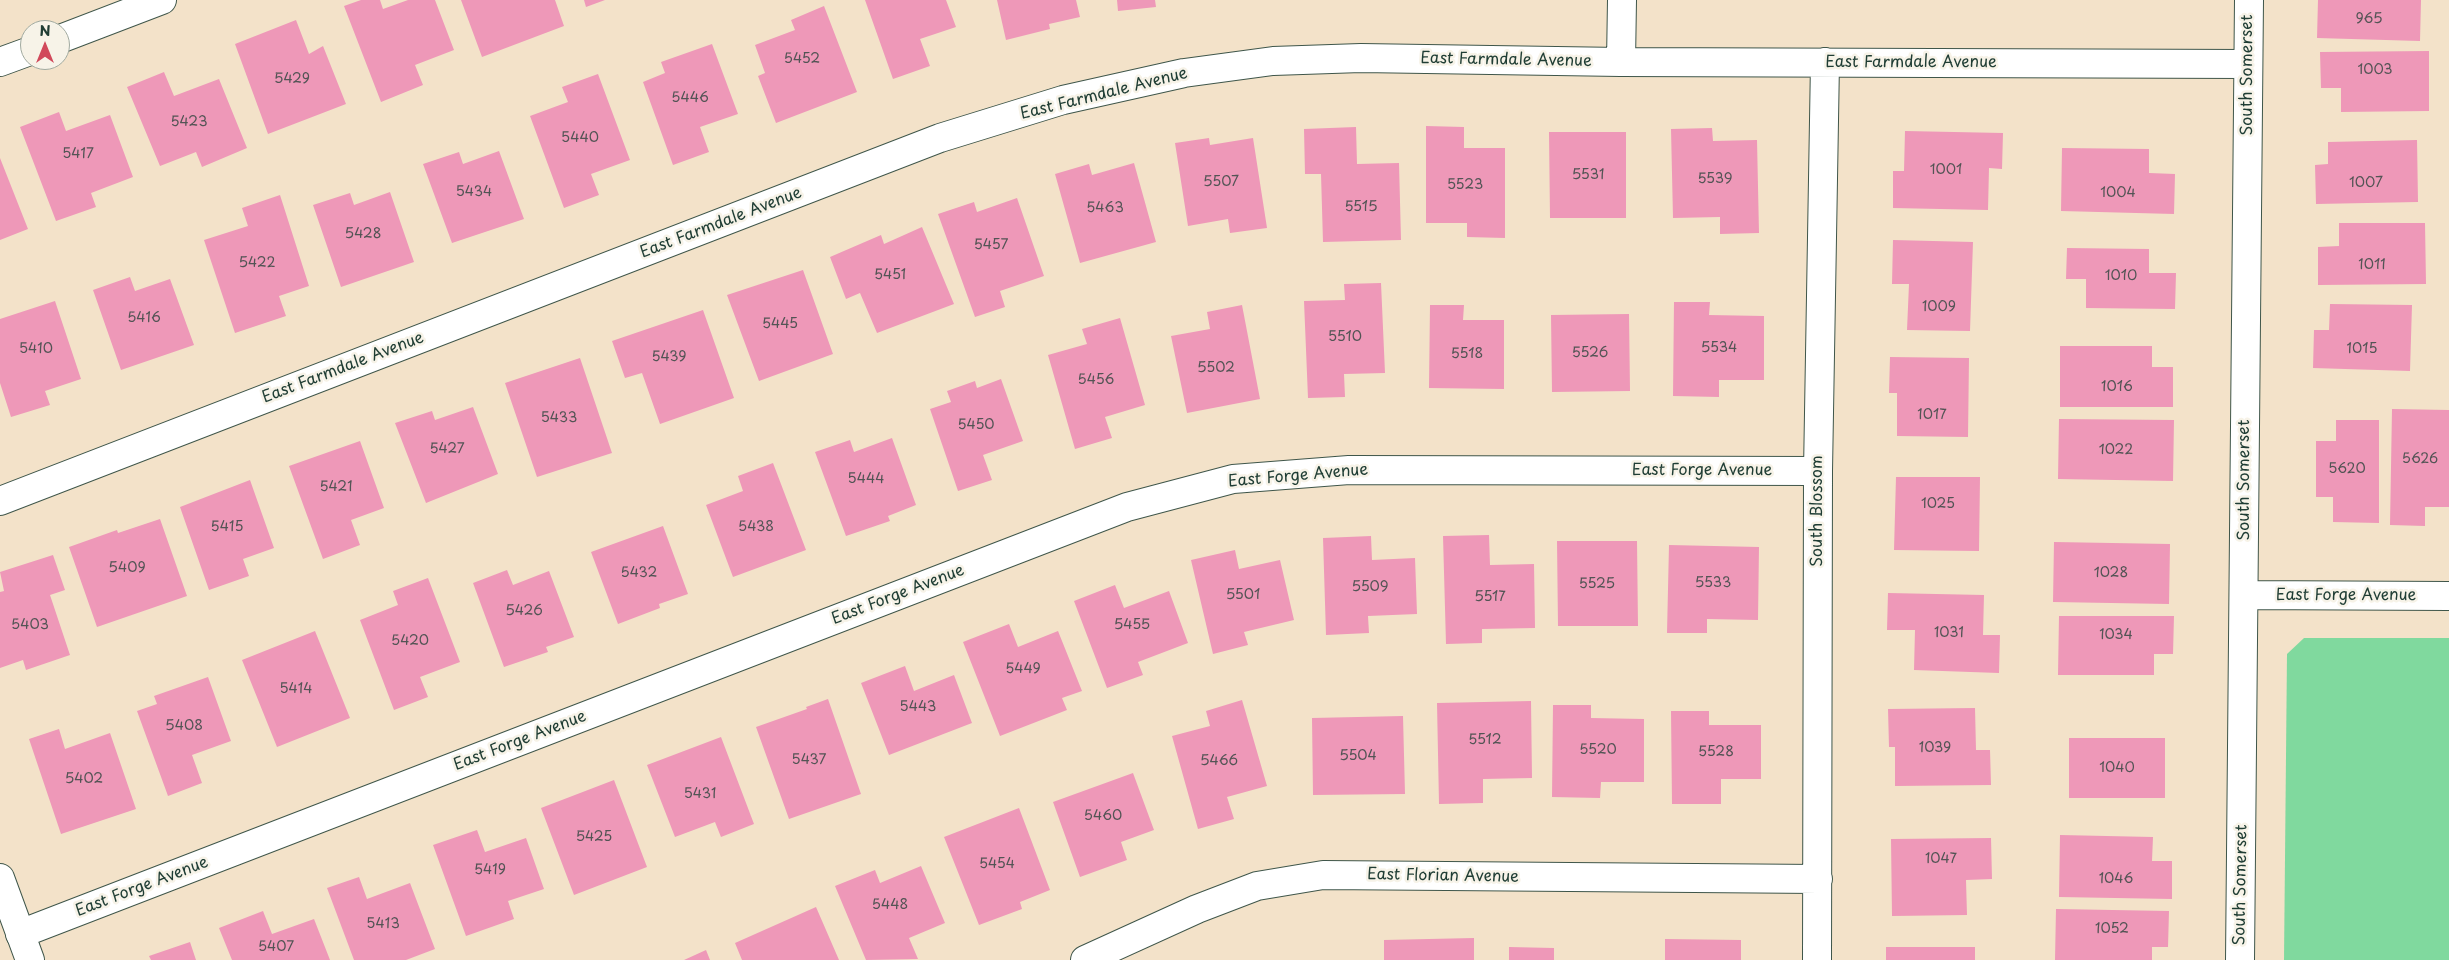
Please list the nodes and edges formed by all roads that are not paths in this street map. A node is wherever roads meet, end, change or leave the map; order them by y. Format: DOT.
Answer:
graph roads {
  1 [pos="162,0"];
  2 [pos="1622,0"];
  3 [pos="2249,0"];
  4 [pos="70,35"];
  5 [pos="20,55"];
  6 [pos="0,62"];
  7 [pos="1621,62"];
  8 [pos="1825,62"];
  9 [pos="2248,64"];
  10 [pos="1818,472"];
  11 [pos="0,501"];
  12 [pos="2244,595"];
  13 [pos="2449,596"];
  14 [pos="0,878"];
  15 [pos="1818,879"];
  16 [pos="20,934"];
  17 [pos="30,960"];
  18 [pos="1084,960"];
  19 [pos="1817,960"];
  20 [pos="2240,960"];
  1 -- 4 [label="street"];
  2 -- 7 [label="street"];
  3 -- 9 [label="street, South Somerset"];
  5 -- 6 [label="street"];
  7 -- 8 [label="street, East Farmdale Avenue"];
  7 -- 11 [label="street, East Farmdale Avenue"];
  8 -- 9 [label="street, East Farmdale Avenue"];
  8 -- 10 [label="street, South Blossom"];
  9 -- 12 [label="street, South Somerset"];
  10 -- 15 [label="street, South Blossom"];
  10 -- 16 [label="street, East Forge Avenue"];
  12 -- 13 [label="street, East Forge Avenue"];
  12 -- 20 [label="street, South Somerset"];
  14 -- 16 [label="street"];
  15 -- 18 [label="street, East Florian Avenue"];
  15 -- 19 [label="street, South Blossom"];
  16 -- 17 [label="street"];
}
